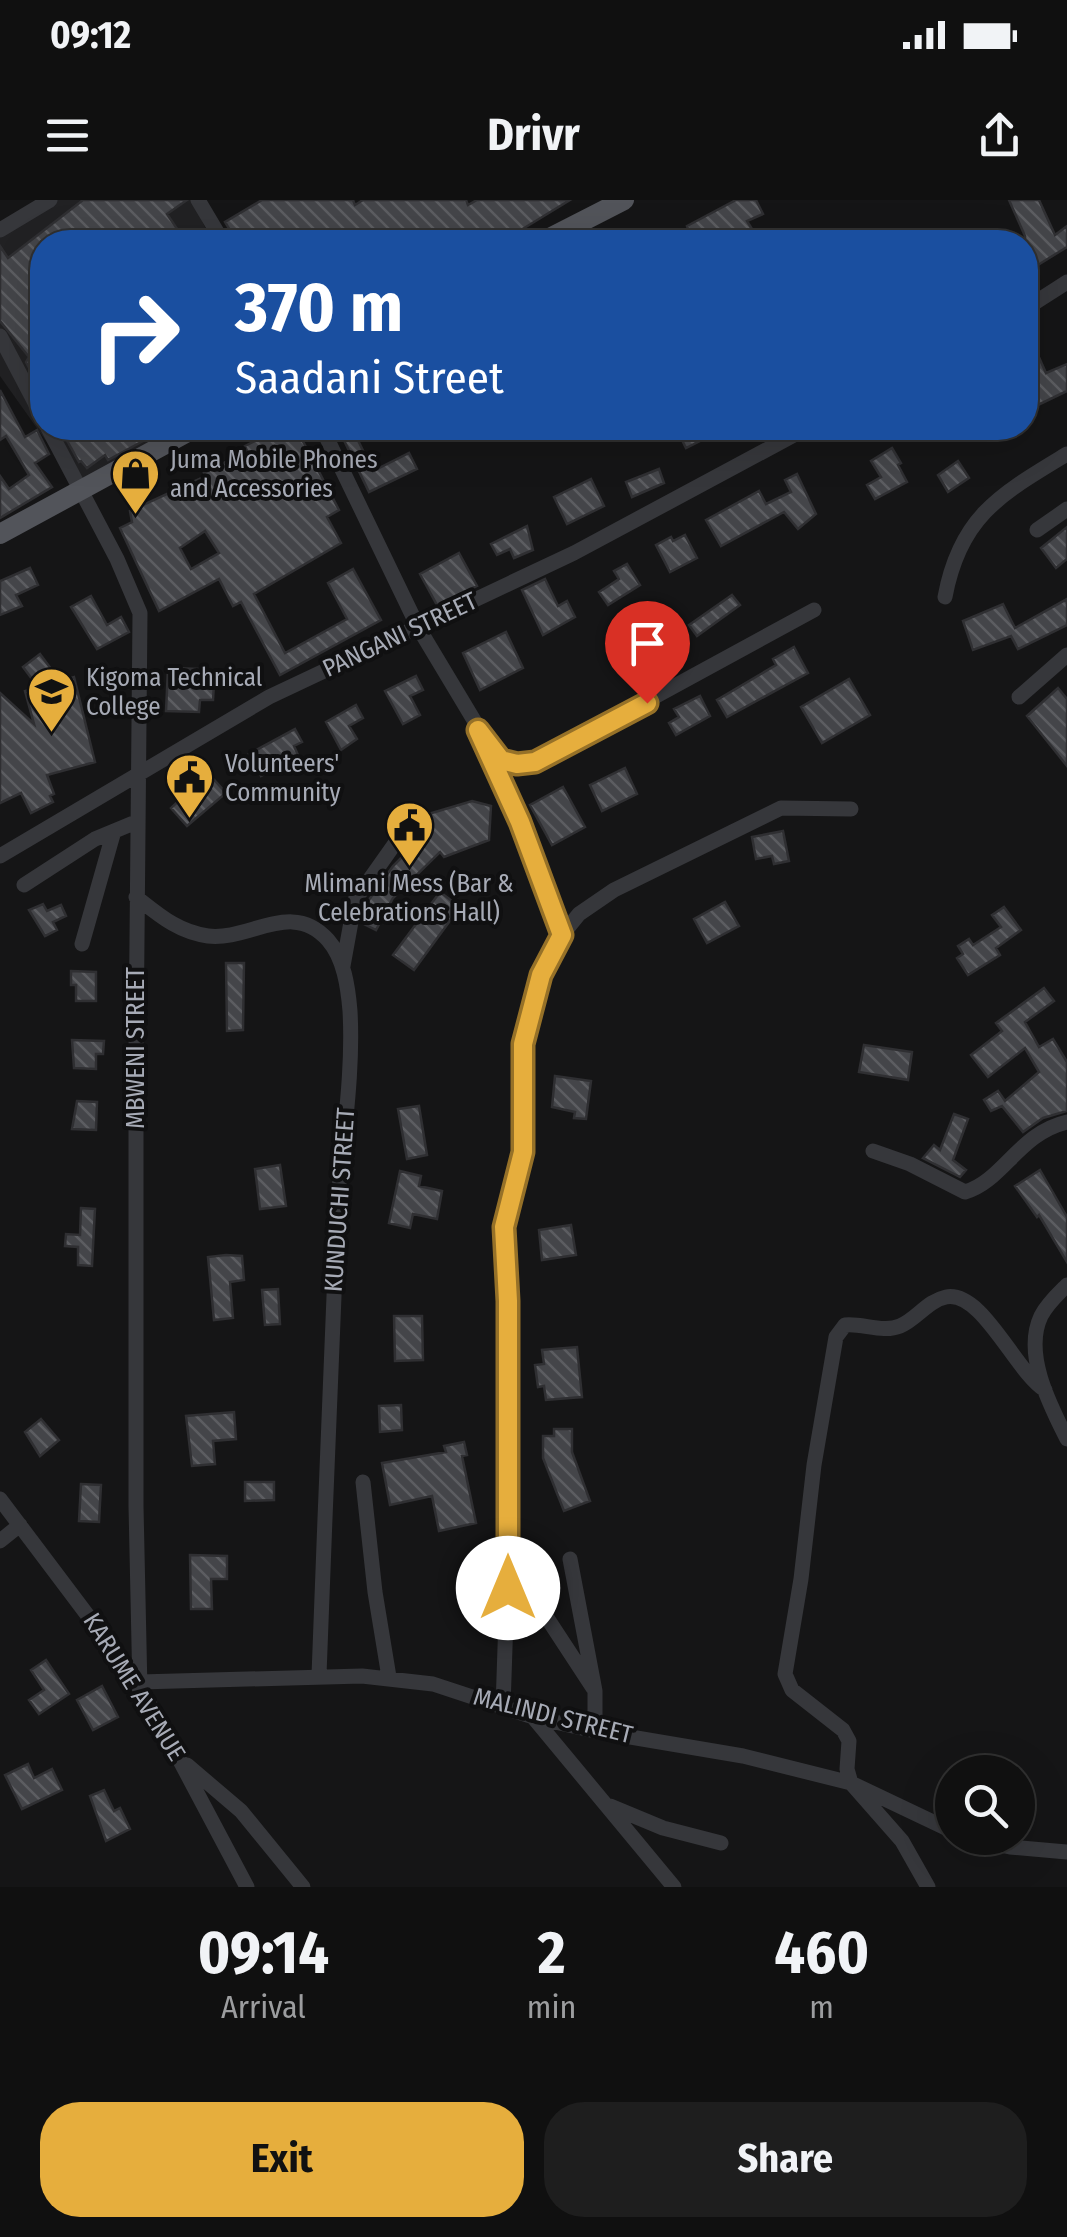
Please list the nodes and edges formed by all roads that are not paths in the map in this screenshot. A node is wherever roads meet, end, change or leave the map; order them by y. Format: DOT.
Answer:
graph roads {
  1 [pos="50,200"];
  2 [pos="198,200"];
  3 [pos="624,200"];
  4 [pos="0,230"];
  5 [pos="216,230"];
  6 [pos="565,230"];
  7 [pos="1067,282"];
  8 [pos="1038,301"];
  9 [pos="0,336"];
  10 [pos="30,393"];
  11 [pos="54,440"];
  12 [pos="172,440"];
  13 [pos="328,440"];
  14 [pos="785,440"];
  15 [pos="1067,454"];
  16 [pos="80,488"];
  17 [pos="1067,508"];
  18 [pos="1037,530"];
  19 [pos="0,534"];
  20 [pos="944,597"];
  21 [pos="814,610"];
  22 [pos="418,626"];
  23 [pos="1067,656"];
  24 [pos="1019,696"];
  25 [pos="478,730"];
  26 [pos="140,774"];
  27 [pos="851,809"];
  28 [pos="136,822"];
  29 [pos="114,831"];
  30 [pos="401,835"];
  31 [pos="0,856"];
  32 [pos="24,886"];
  33 [pos="136,896"];
  34 [pos="562,935"];
  35 [pos="82,944"];
  36 [pos="342,966"];
  37 [pos="1067,1122"];
  38 [pos="873,1151"];
  39 [pos="1067,1285"];
  40 [pos="1045,1390"];
  41 [pos="1067,1439"];
  42 [pos="363,1482"];
  43 [pos="0,1499"];
  44 [pos="20,1525"];
  45 [pos="0,1541"];
  46 [pos="570,1559"];
  47 [pos="508,1588"];
  48 [pos="318,1676"];
  49 [pos="389,1677"];
  50 [pos="140,1686"];
  51 [pos="595,1691"];
  52 [pos="503,1707"];
  53 [pos="533,1717"];
  54 [pos="595,1731"];
  55 [pos="180,1760"];
  56 [pos="850,1783"];
  57 [pos="607,1805"];
  58 [pos="935,1823"];
  59 [pos="721,1843"];
  60 [pos="1035,1850"];
  61 [pos="1067,1852"];
  62 [pos="248,1887"];
  63 [pos="304,1887"];
  64 [pos="674,1887"];
  65 [pos="928,1887"];
  1 -- 4 [label="street"];
  2 -- 5 [label="street"];
  3 -- 6 [label="main road"];
  7 -- 8 [label="street"];
  9 -- 10 [label="street"];
  11 -- 16 [label="street, MBWENI STREET"];
  12 -- 16 [label="main road"];
  13 -- 22 [label="street"];
  14 -- 22 [label="street, PANGANI STREET"];
  15 -- 20 [label="street"];
  16 -- 19 [label="main road"];
  16 -- 26 [label="street, MBWENI STREET"];
  17 -- 18 [label="street"];
  21 -- 25 [label="street"];
  22 -- 25 [label="street"];
  22 -- 26 [label="street, PANGANI STREET"];
  23 -- 24 [label="street"];
  25 -- 34 [label="street"];
  26 -- 28 [label="street, MBWENI STREET"];
  26 -- 31 [label="street, PANGANI STREET"];
  27 -- 34 [label="street"];
  28 -- 29 [label="street"];
  28 -- 33 [label="street, MBWENI STREET"];
  29 -- 32 [label="street"];
  29 -- 35 [label="street"];
  30 -- 36 [label="street"];
  33 -- 36 [label="street, KUNDUCHI STREET"];
  33 -- 50 [label="street, MBWENI STREET"];
  34 -- 47 [label="street"];
  36 -- 48 [label="street, KUNDUCHI STREET"];
  37 -- 38 [label="street"];
  39 -- 40 [label="street"];
  40 -- 41 [label="street"];
  40 -- 56 [label="street"];
  42 -- 49 [label="street"];
  43 -- 44 [label="street, KARUME AVENUE"];
  44 -- 45 [label="street"];
  44 -- 50 [label="street, KARUME AVENUE"];
  46 -- 51 [label="street"];
  47 -- 51 [label="street"];
  47 -- 52 [label="street"];
  48 -- 49 [label="street, MALINDI STREET"];
  48 -- 50 [label="street, MALINDI STREET"];
  49 -- 52 [label="street, MALINDI STREET"];
  50 -- 55 [label="street, KARUME AVENUE"];
  51 -- 54 [label="street"];
  52 -- 53 [label="street, MALINDI STREET"];
  53 -- 54 [label="street, MALINDI STREET"];
  53 -- 57 [label="street"];
  54 -- 56 [label="street, MALINDI STREET"];
  55 -- 62 [label="street, KARUME AVENUE"];
  55 -- 63 [label="street"];
  56 -- 58 [label="street, MALINDI STREET"];
  56 -- 65 [label="street"];
  57 -- 59 [label="street"];
  57 -- 64 [label="street"];
  60 -- 61 [label="street"];
}
